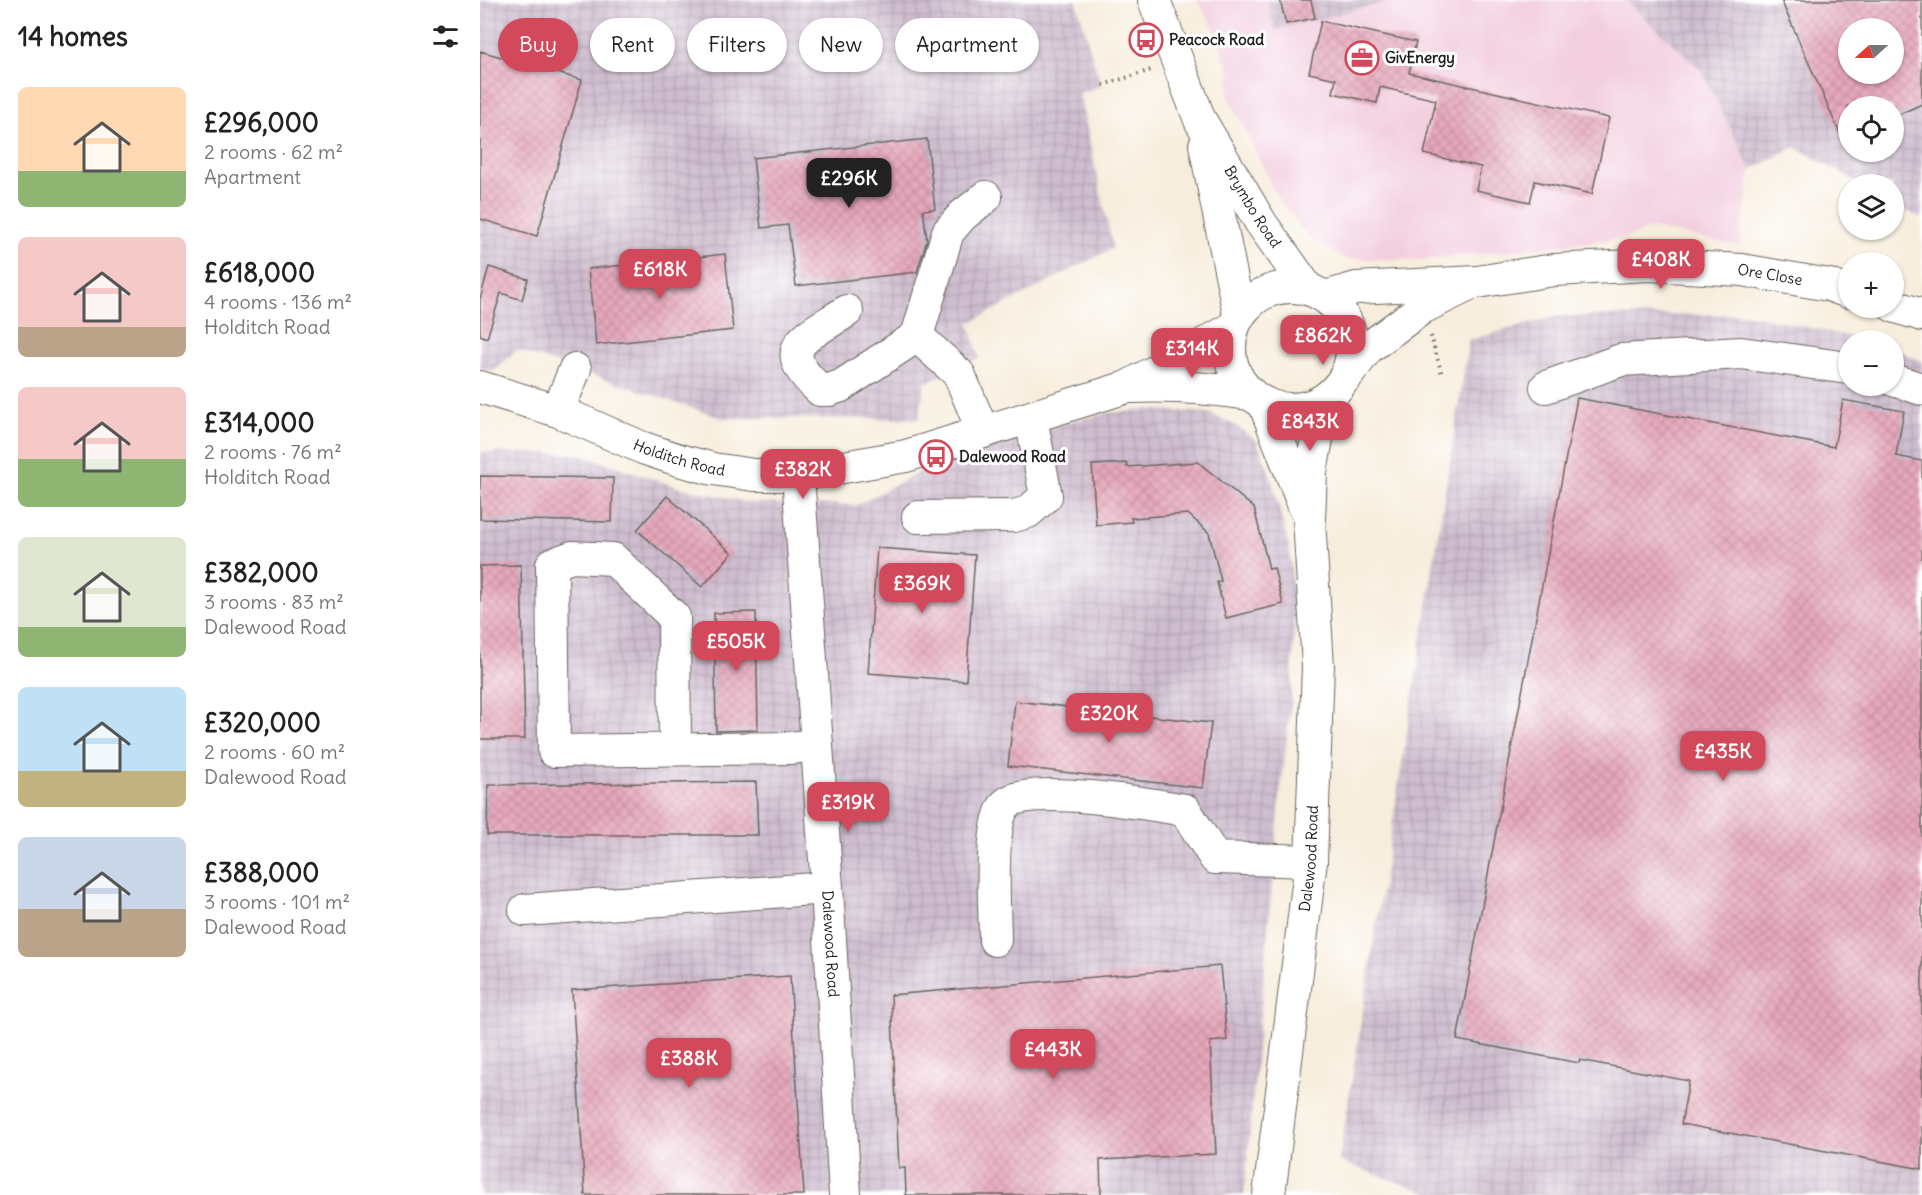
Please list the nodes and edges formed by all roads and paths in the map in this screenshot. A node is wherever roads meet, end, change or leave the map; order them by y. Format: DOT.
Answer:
graph roads {
  1 [pos="1154,0"];
  2 [pos="1178,61"];
  3 [pos="1103,85"];
  4 [pos="1200,120"];
  5 [pos="987,197"];
  6 [pos="1477,282"];
  7 [pos="1838,288"];
  8 [pos="1316,293"];
  9 [pos="1422,308"];
  10 [pos="1904,309"];
  11 [pos="847,311"];
  12 [pos="1922,315"];
  13 [pos="1236,321"];
  14 [pos="917,336"];
  15 [pos="1838,367"];
  16 [pos="575,369"];
  17 [pos="1443,375"];
  18 [pos="1904,383"];
  19 [pos="1339,386"];
  20 [pos="480,387"];
  21 [pos="1127,387"];
  22 [pos="1546,387"];
  23 [pos="1922,389"];
  24 [pos="1257,398"];
  25 [pos="558,411"];
  26 [pos="1031,418"];
  27 [pos="983,432"];
  28 [pos="798,475"];
  29 [pos="918,518"];
  30 [pos="1309,519"];
  31 [pos="817,745"];
  32 [pos="675,750"];
  33 [pos="1311,861"];
  34 [pos="827,888"];
  35 [pos="525,910"];
  36 [pos="994,940"];
  37 [pos="845,1195"];
  38 [pos="1269,1195"];
  1 -- 2 [label="street, Brymbo Road"];
  2 -- 3 [label="path"];
  2 -- 4 [label="street, Brymbo Road"];
  4 -- 8 [label="street, Brymbo Road"];
  4 -- 13 [label="street, Brymbo Road"];
  5 -- 14 [label="street"];
  6 -- 7 [label="street, Ore Close"];
  6 -- 8 [label="street, Ore Close"];
  6 -- 9 [label="street, Ore Close"];
  8 -- 13 [label="street"];
  8 -- 19 [label="street"];
  9 -- 17 [label="path"];
  9 -- 19 [label="street, Ore Close"];
  10 -- 12 [label="street"];
  11 -- 14 [label="street"];
  13 -- 21 [label="street, Holditch Road"];
  13 -- 24 [label="street"];
  14 -- 27 [label="street"];
  15 -- 22 [label="street"];
  16 -- 25 [label="street"];
  18 -- 23 [label="street"];
  19 -- 24 [label="street"];
  19 -- 30 [label="street, Dalewood Road"];
  20 -- 25 [label="street, Holditch Road"];
  21 -- 24 [label="street, Holditch Road"];
  21 -- 26 [label="street, Holditch Road"];
  24 -- 30 [label="street, Dalewood Road"];
  25 -- 28 [label="street, Holditch Road"];
  26 -- 27 [label="street, Holditch Road"];
  26 -- 29 [label="street"];
  27 -- 28 [label="street, Holditch Road"];
  28 -- 31 [label="street, Dalewood Road"];
  30 -- 33 [label="street, Dalewood Road"];
  31 -- 32 [label="street"];
  31 -- 34 [label="street, Dalewood Road"];
  32 -- 32 [label="street"];
  33 -- 36 [label="street"];
  33 -- 38 [label="street, Dalewood Road"];
  34 -- 35 [label="street"];
  34 -- 37 [label="street, Dalewood Road"];
}
